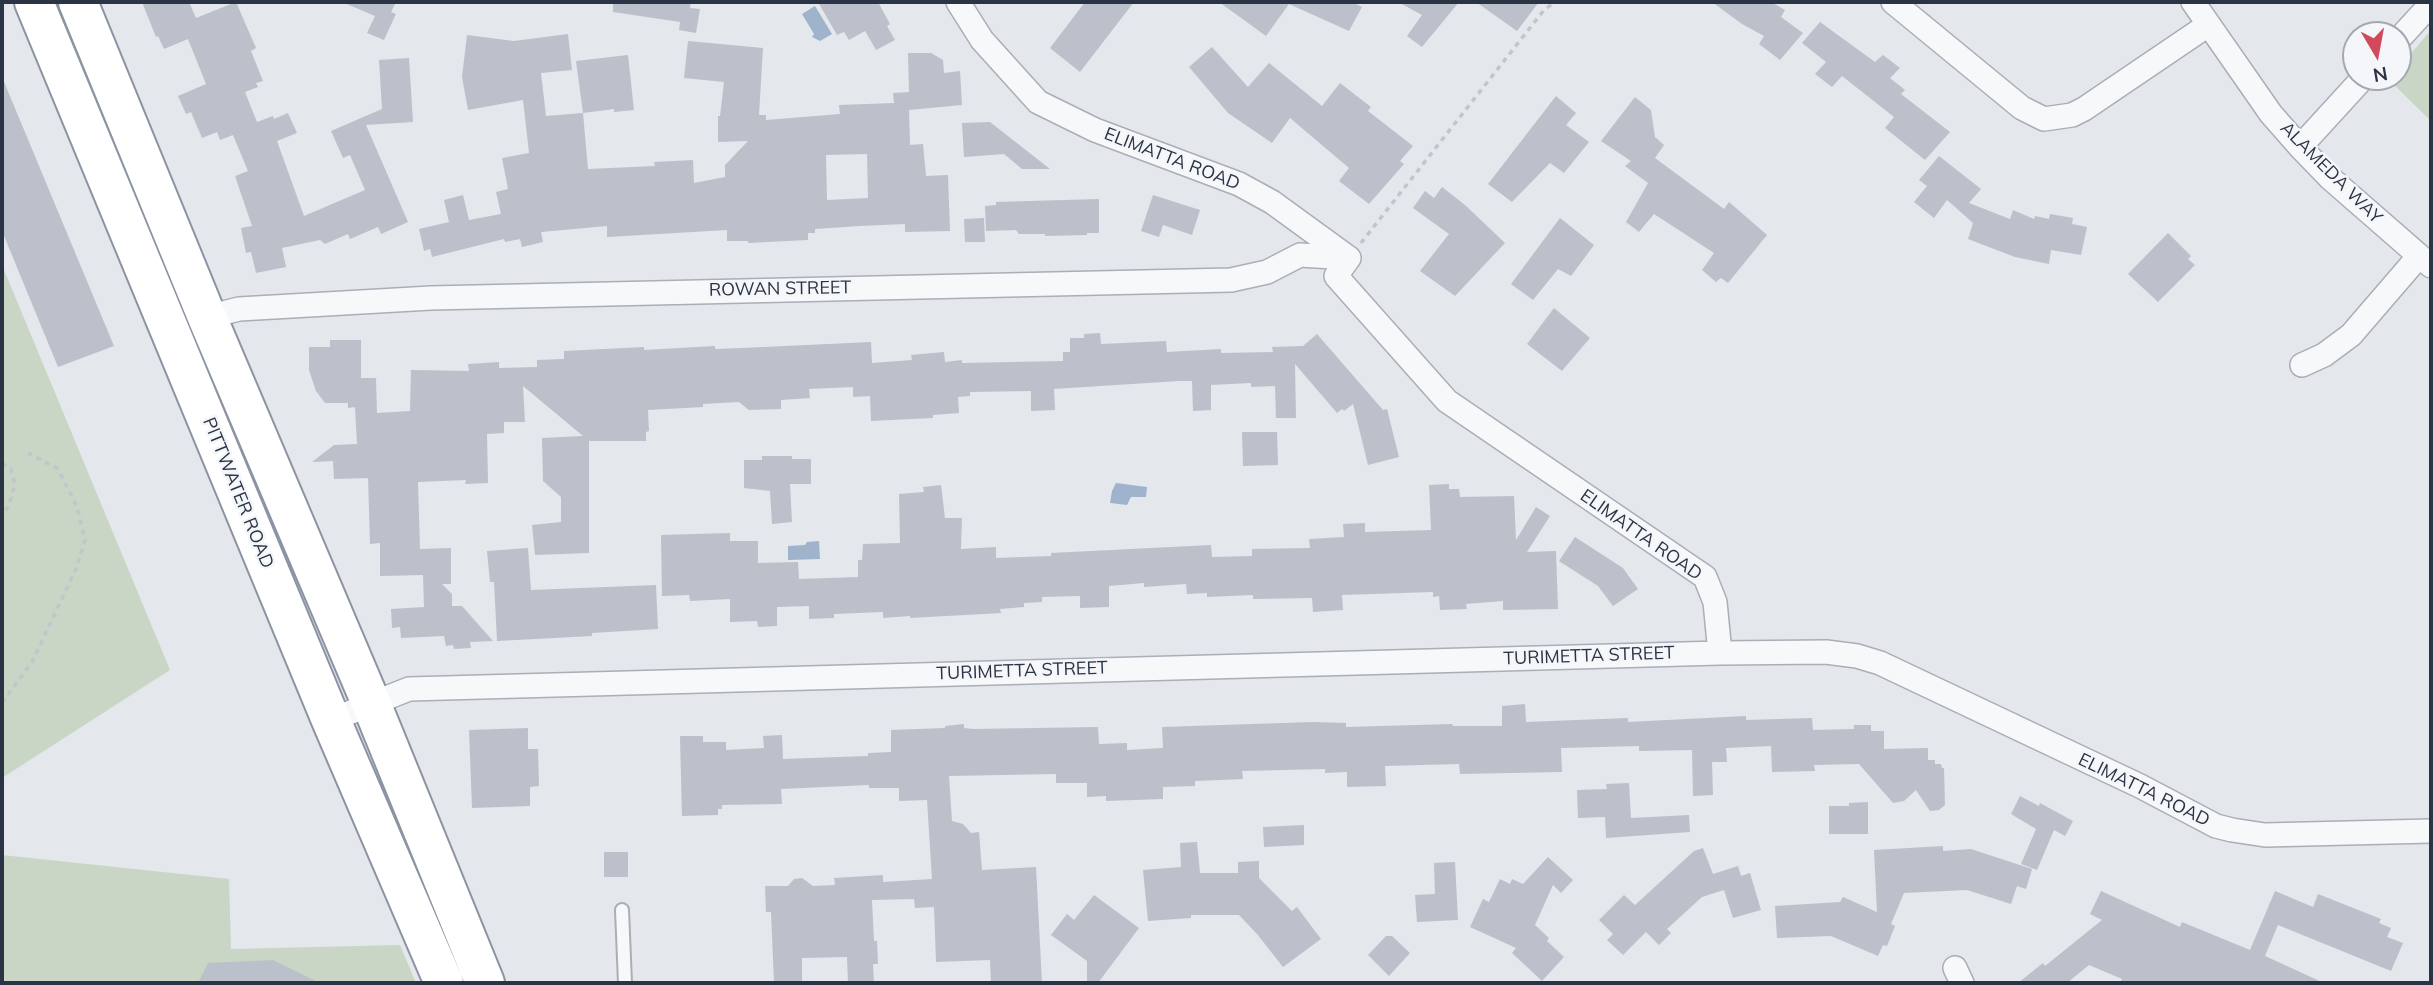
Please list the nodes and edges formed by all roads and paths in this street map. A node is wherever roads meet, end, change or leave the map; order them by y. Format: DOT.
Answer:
graph roads {
  1 [pos="34,2"];
  2 [pos="78,2"];
  3 [pos="958,2"];
  4 [pos="1555,2"];
  5 [pos="1893,2"];
  6 [pos="2193,2"];
  7 [pos="2431,4"];
  8 [pos="2208,25"];
  9 [pos="2412,25"];
  10 [pos="2351,91"];
  11 [pos="2300,147"];
  12 [pos="1349,258"];
  13 [pos="2425,261"];
  14 [pos="207,317"];
  15 [pos="2302,365"];
  16 [pos="28,453"];
  17 [pos="2,463"];
  18 [pos="2,516"];
  19 [pos="1720,653"];
  20 [pos="2,703"];
  21 [pos="371,703"];
  22 [pos="331,720"];
  23 [pos="2431,831"];
  24 [pos="622,910"];
  25 [pos="444,983"];
  26 [pos="485,983"];
  27 [pos="625,983"];
  1 -- 22 [label="highway, PITTWATER ROAD"];
  2 -- 14 [label="highway"];
  3 -- 12 [label="street, ELIMATTA ROAD"];
  4 -- 12 [label="path"];
  5 -- 8 [label="street"];
  6 -- 8 [label="street, ALAMEDA WAY"];
  7 -- 9 [label="street"];
  8 -- 11 [label="street, ALAMEDA WAY"];
  10 -- 11 [label="street"];
  11 -- 13 [label="street, ALAMEDA WAY"];
  12 -- 14 [label="street, ROWAN STREET"];
  12 -- 19 [label="street, ELIMATTA ROAD"];
  13 -- 15 [label="street"];
  14 -- 21 [label="highway"];
  16 -- 20 [label="path"];
  17 -- 18 [label="path"];
  19 -- 21 [label="street, TURIMETTA STREET"];
  19 -- 23 [label="street, ELIMATTA ROAD"];
  21 -- 22 [label="street, TURIMETTA STREET"];
  21 -- 26 [label="highway"];
  22 -- 25 [label="highway, PITTWATER ROAD"];
  24 -- 27 [label="lane"];
}
